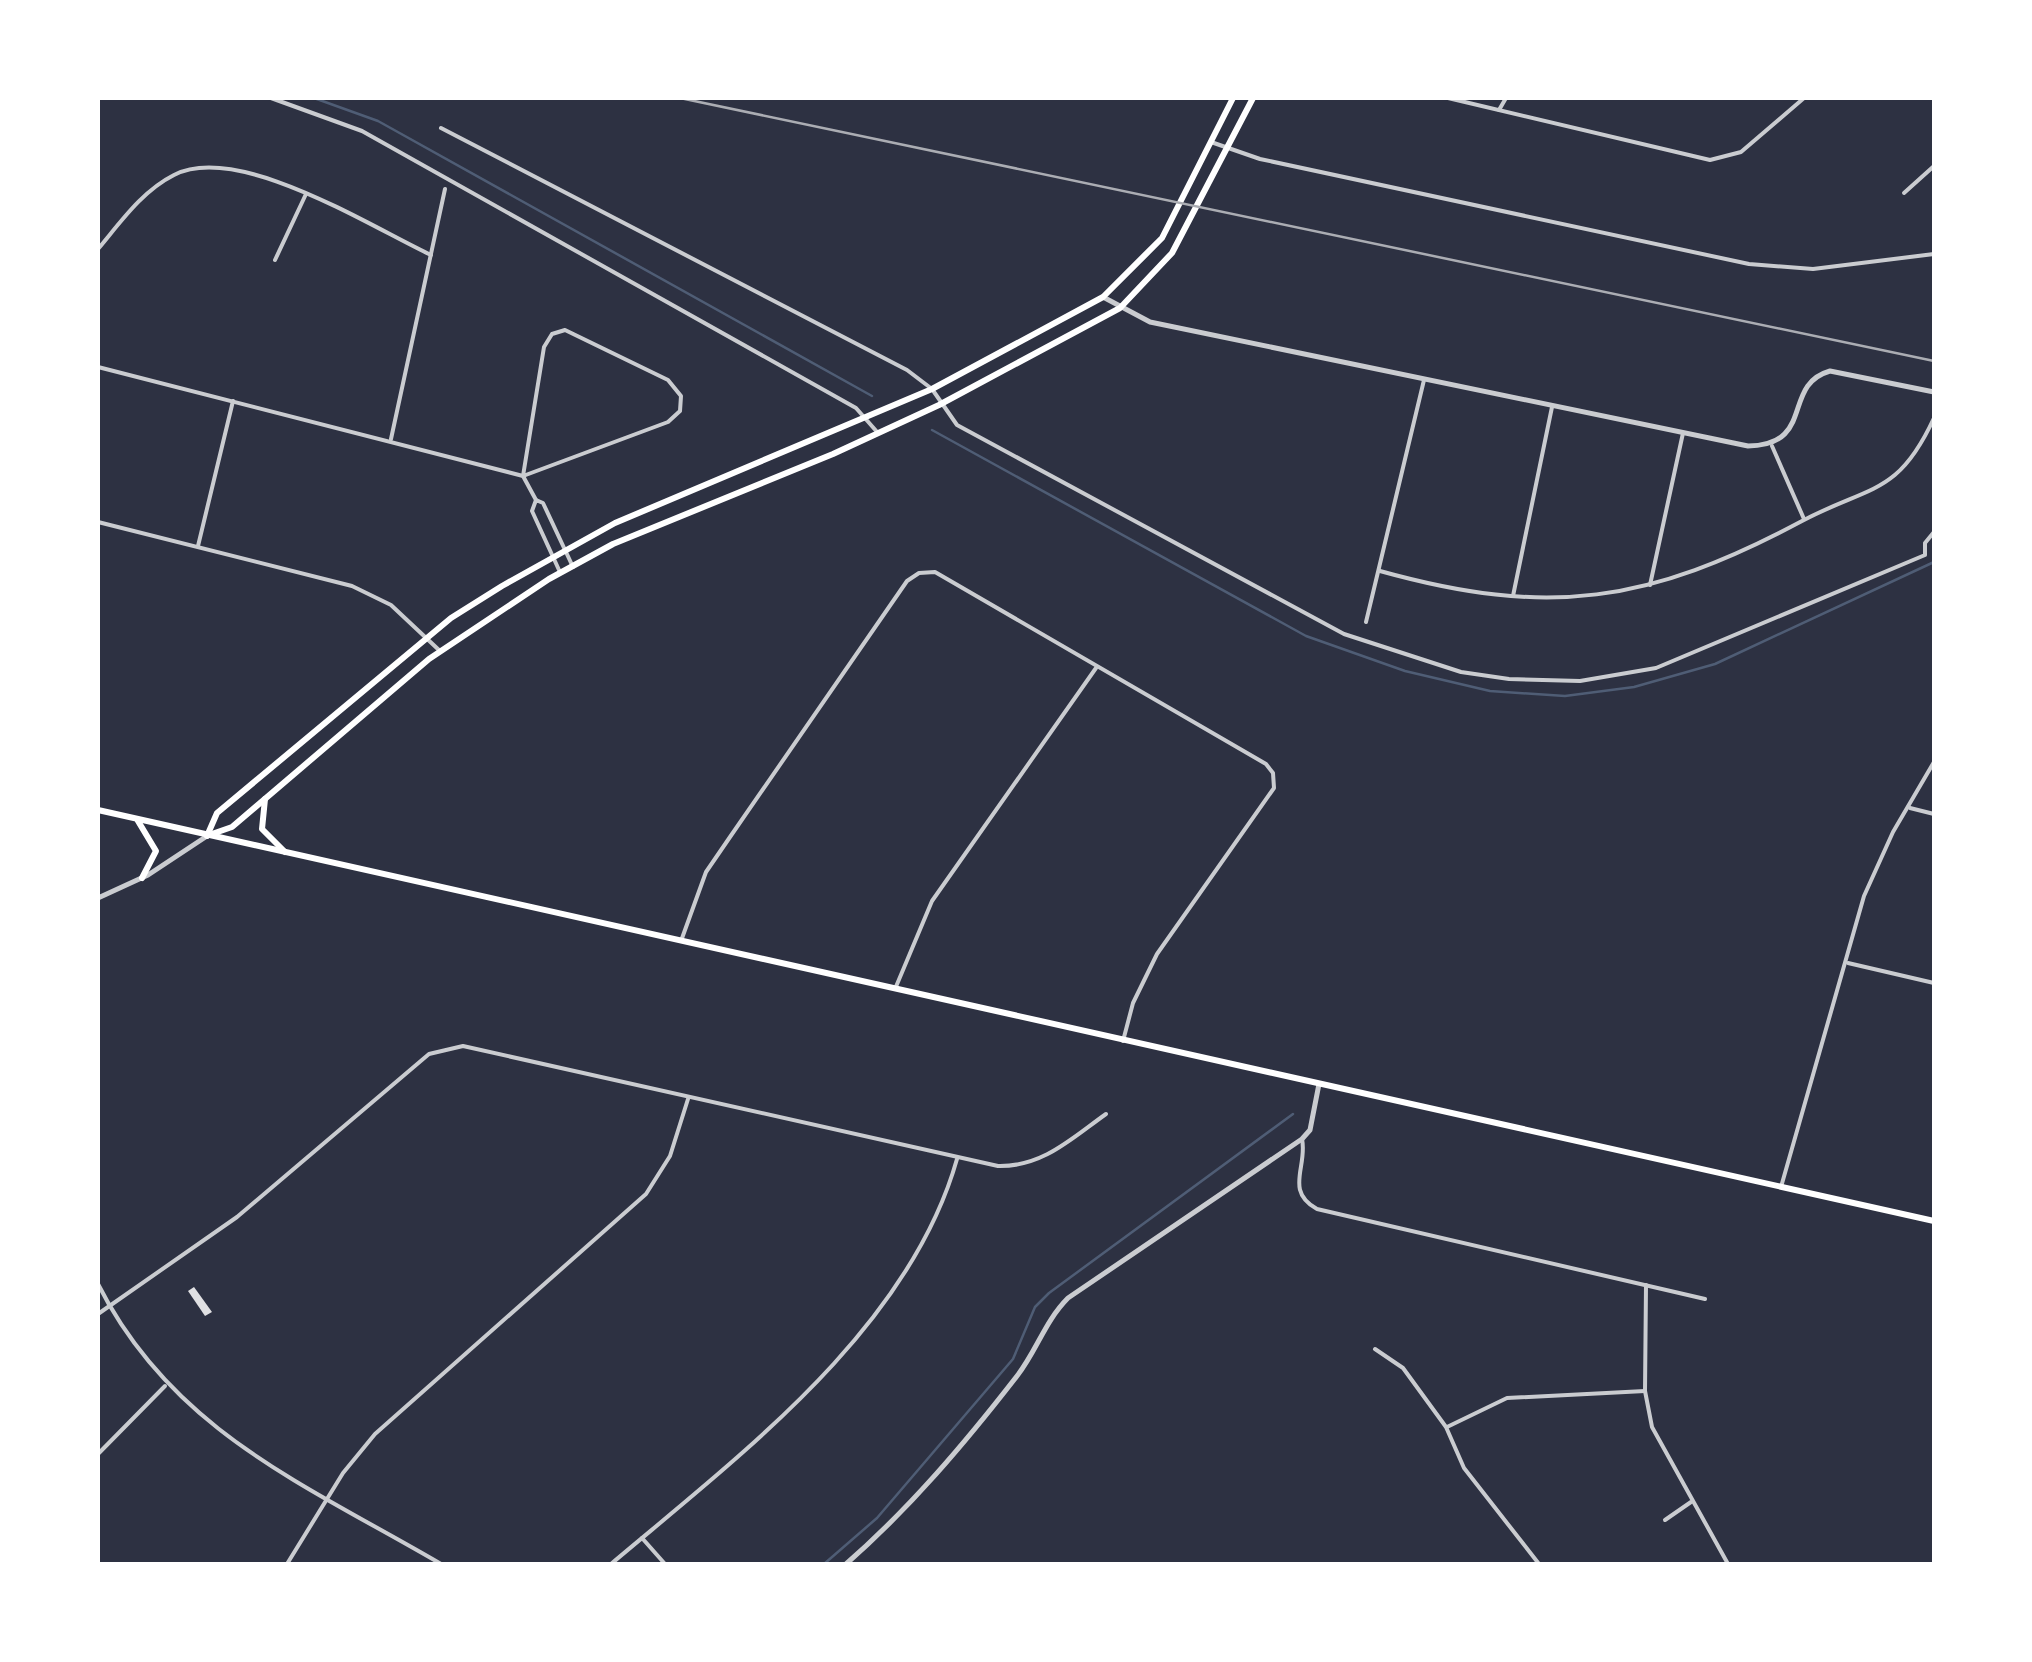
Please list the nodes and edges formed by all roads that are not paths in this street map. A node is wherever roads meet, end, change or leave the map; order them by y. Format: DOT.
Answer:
graph roads {
  1 [pos="271,98"];
  2 [pos="1233,98"];
  3 [pos="1254,98"];
  4 [pos="1448,98"];
  5 [pos="1506,98"];
  6 [pos="1804,98"];
  7 [pos="1499,110"];
  8 [pos="441,128"];
  9 [pos="1210,142"];
  10 [pos="1228,148"];
  11 [pos="1934,166"];
  12 [pos="445,189"];
  13 [pos="1904,193"];
  14 [pos="306,194"];
  15 [pos="98,250"];
  16 [pos="1934,254"];
  17 [pos="431,255"];
  18 [pos="275,260"];
  19 [pos="1103,297"];
  20 [pos="1120,308"];
  21 [pos="98,367"];
  22 [pos="1424,380"];
  23 [pos="932,390"];
  24 [pos="1934,392"];
  25 [pos="233,401"];
  26 [pos="939,405"];
  27 [pos="1552,407"];
  28 [pos="868,418"];
  29 [pos="1934,418"];
  30 [pos="1683,433"];
  31 [pos="878,434"];
  32 [pos="391,439"];
  33 [pos="1772,446"];
  34 [pos="523,476"];
  35 [pos="536,500"];
  36 [pos="1804,520"];
  37 [pos="98,522"];
  38 [pos="1934,532"];
  39 [pos="198,546"];
  40 [pos="564,550"];
  41 [pos="552,557"];
  42 [pos="573,567"];
  43 [pos="1380,571"];
  44 [pos="560,574"];
  45 [pos="1650,585"];
  46 [pos="1513,596"];
  47 [pos="1366,622"];
  48 [pos="430,638"];
  49 [pos="440,651"];
  50 [pos="1097,666"];
  51 [pos="1934,762"];
  52 [pos="265,799"];
  53 [pos="1908,808"];
  54 [pos="98,810"];
  55 [pos="1934,814"];
  56 [pos="138,820"];
  57 [pos="208,836"];
  58 [pos="286,853"];
  59 [pos="142,878"];
  60 [pos="98,898"];
  61 [pos="682,941"];
  62 [pos="1848,963"];
  63 [pos="1934,983"];
  64 [pos="896,989"];
  65 [pos="1123,1040"];
  66 [pos="1319,1084"];
  67 [pos="688,1098"];
  68 [pos="1106,1114"];
  69 [pos="1302,1139"];
  70 [pos="957,1159"];
  71 [pos="1780,1187"];
  72 [pos="1934,1221"];
  73 [pos="98,1284"];
  74 [pos="1646,1285"];
  75 [pos="1705,1299"];
  76 [pos="109,1307"];
  77 [pos="98,1314"];
  78 [pos="1375,1349"];
  79 [pos="166,1386"];
  80 [pos="1645,1390"];
  81 [pos="1446,1427"];
  82 [pos="98,1454"];
  83 [pos="328,1498"];
  84 [pos="1692,1502"];
  85 [pos="1666,1520"];
  86 [pos="642,1538"];
  87 [pos="287,1564"];
  88 [pos="441,1564"];
  89 [pos="610,1564"];
  90 [pos="665,1564"];
  91 [pos="846,1564"];
  92 [pos="1540,1564"];
  93 [pos="1728,1564"];
  1 -- 28 [label="street"];
  2 -- 9 [label="main road"];
  3 -- 10 [label="main road"];
  4 -- 7 [label="street"];
  5 -- 7 [label="street"];
  6 -- 7 [label="street"];
  8 -- 23 [label="street"];
  9 -- 10 [label="street"];
  9 -- 19 [label="main road"];
  10 -- 16 [label="street"];
  10 -- 20 [label="main road"];
  11 -- 13 [label="street"];
  12 -- 17 [label="street"];
  14 -- 15 [label="street"];
  14 -- 17 [label="street"];
  14 -- 18 [label="street"];
  17 -- 32 [label="street"];
  19 -- 20 [label="street"];
  19 -- 23 [label="main road"];
  20 -- 22 [label="street"];
  20 -- 26 [label="main road"];
  21 -- 25 [label="street"];
  22 -- 27 [label="street"];
  22 -- 43 [label="street"];
  23 -- 26 [label="street"];
  23 -- 28 [label="main road"];
  24 -- 33 [label="street"];
  25 -- 32 [label="street"];
  25 -- 39 [label="street"];
  26 -- 31 [label="main road"];
  26 -- 38 [label="street"];
  27 -- 30 [label="street"];
  27 -- 46 [label="street"];
  28 -- 31 [label="street"];
  28 -- 40 [label="main road"];
  29 -- 36 [label="street"];
  30 -- 33 [label="street"];
  30 -- 45 [label="street"];
  31 -- 42 [label="main road"];
  32 -- 34 [label="street"];
  33 -- 36 [label="street"];
  34 -- 34 [label="street"];
  34 -- 35 [label="street"];
  35 -- 40 [label="street"];
  35 -- 41 [label="street"];
  36 -- 45 [label="street"];
  37 -- 39 [label="street"];
  39 -- 48 [label="street"];
  40 -- 41 [label="main road"];
  40 -- 42 [label="street"];
  41 -- 44 [label="street"];
  41 -- 48 [label="main road"];
  42 -- 44 [label="main road"];
  43 -- 46 [label="street"];
  43 -- 47 [label="street"];
  44 -- 49 [label="main road"];
  45 -- 46 [label="street"];
  48 -- 49 [label="street"];
  48 -- 57 [label="main road"];
  49 -- 52 [label="main road"];
  50 -- 61 [label="street"];
  50 -- 64 [label="street"];
  50 -- 65 [label="street"];
  51 -- 53 [label="street"];
  52 -- 57 [label="main road"];
  52 -- 58 [label="main road"];
  53 -- 55 [label="street"];
  53 -- 62 [label="street"];
  54 -- 56 [label="main road"];
  56 -- 57 [label="main road"];
  56 -- 59 [label="main road"];
  57 -- 58 [label="main road"];
  57 -- 59 [label="street"];
  58 -- 61 [label="main road"];
  59 -- 60 [label="street"];
  61 -- 64 [label="main road"];
  62 -- 63 [label="street"];
  62 -- 71 [label="street"];
  64 -- 65 [label="main road"];
  65 -- 66 [label="main road"];
  66 -- 69 [label="street"];
  66 -- 71 [label="main road"];
  67 -- 70 [label="street"];
  67 -- 76 [label="street"];
  67 -- 83 [label="street"];
  68 -- 70 [label="street"];
  69 -- 74 [label="street"];
  69 -- 91 [label="street"];
  70 -- 86 [label="street"];
  71 -- 72 [label="main road"];
  73 -- 76 [label="street"];
  74 -- 75 [label="street"];
  74 -- 80 [label="street"];
  76 -- 77 [label="street"];
  76 -- 79 [label="street"];
  78 -- 81 [label="street"];
  79 -- 82 [label="street"];
  79 -- 83 [label="street"];
  80 -- 81 [label="street"];
  80 -- 84 [label="street"];
  81 -- 92 [label="street"];
  83 -- 87 [label="street"];
  83 -- 88 [label="street"];
  84 -- 85 [label="street"];
  84 -- 93 [label="street"];
  86 -- 89 [label="street"];
  86 -- 90 [label="street"];
}
